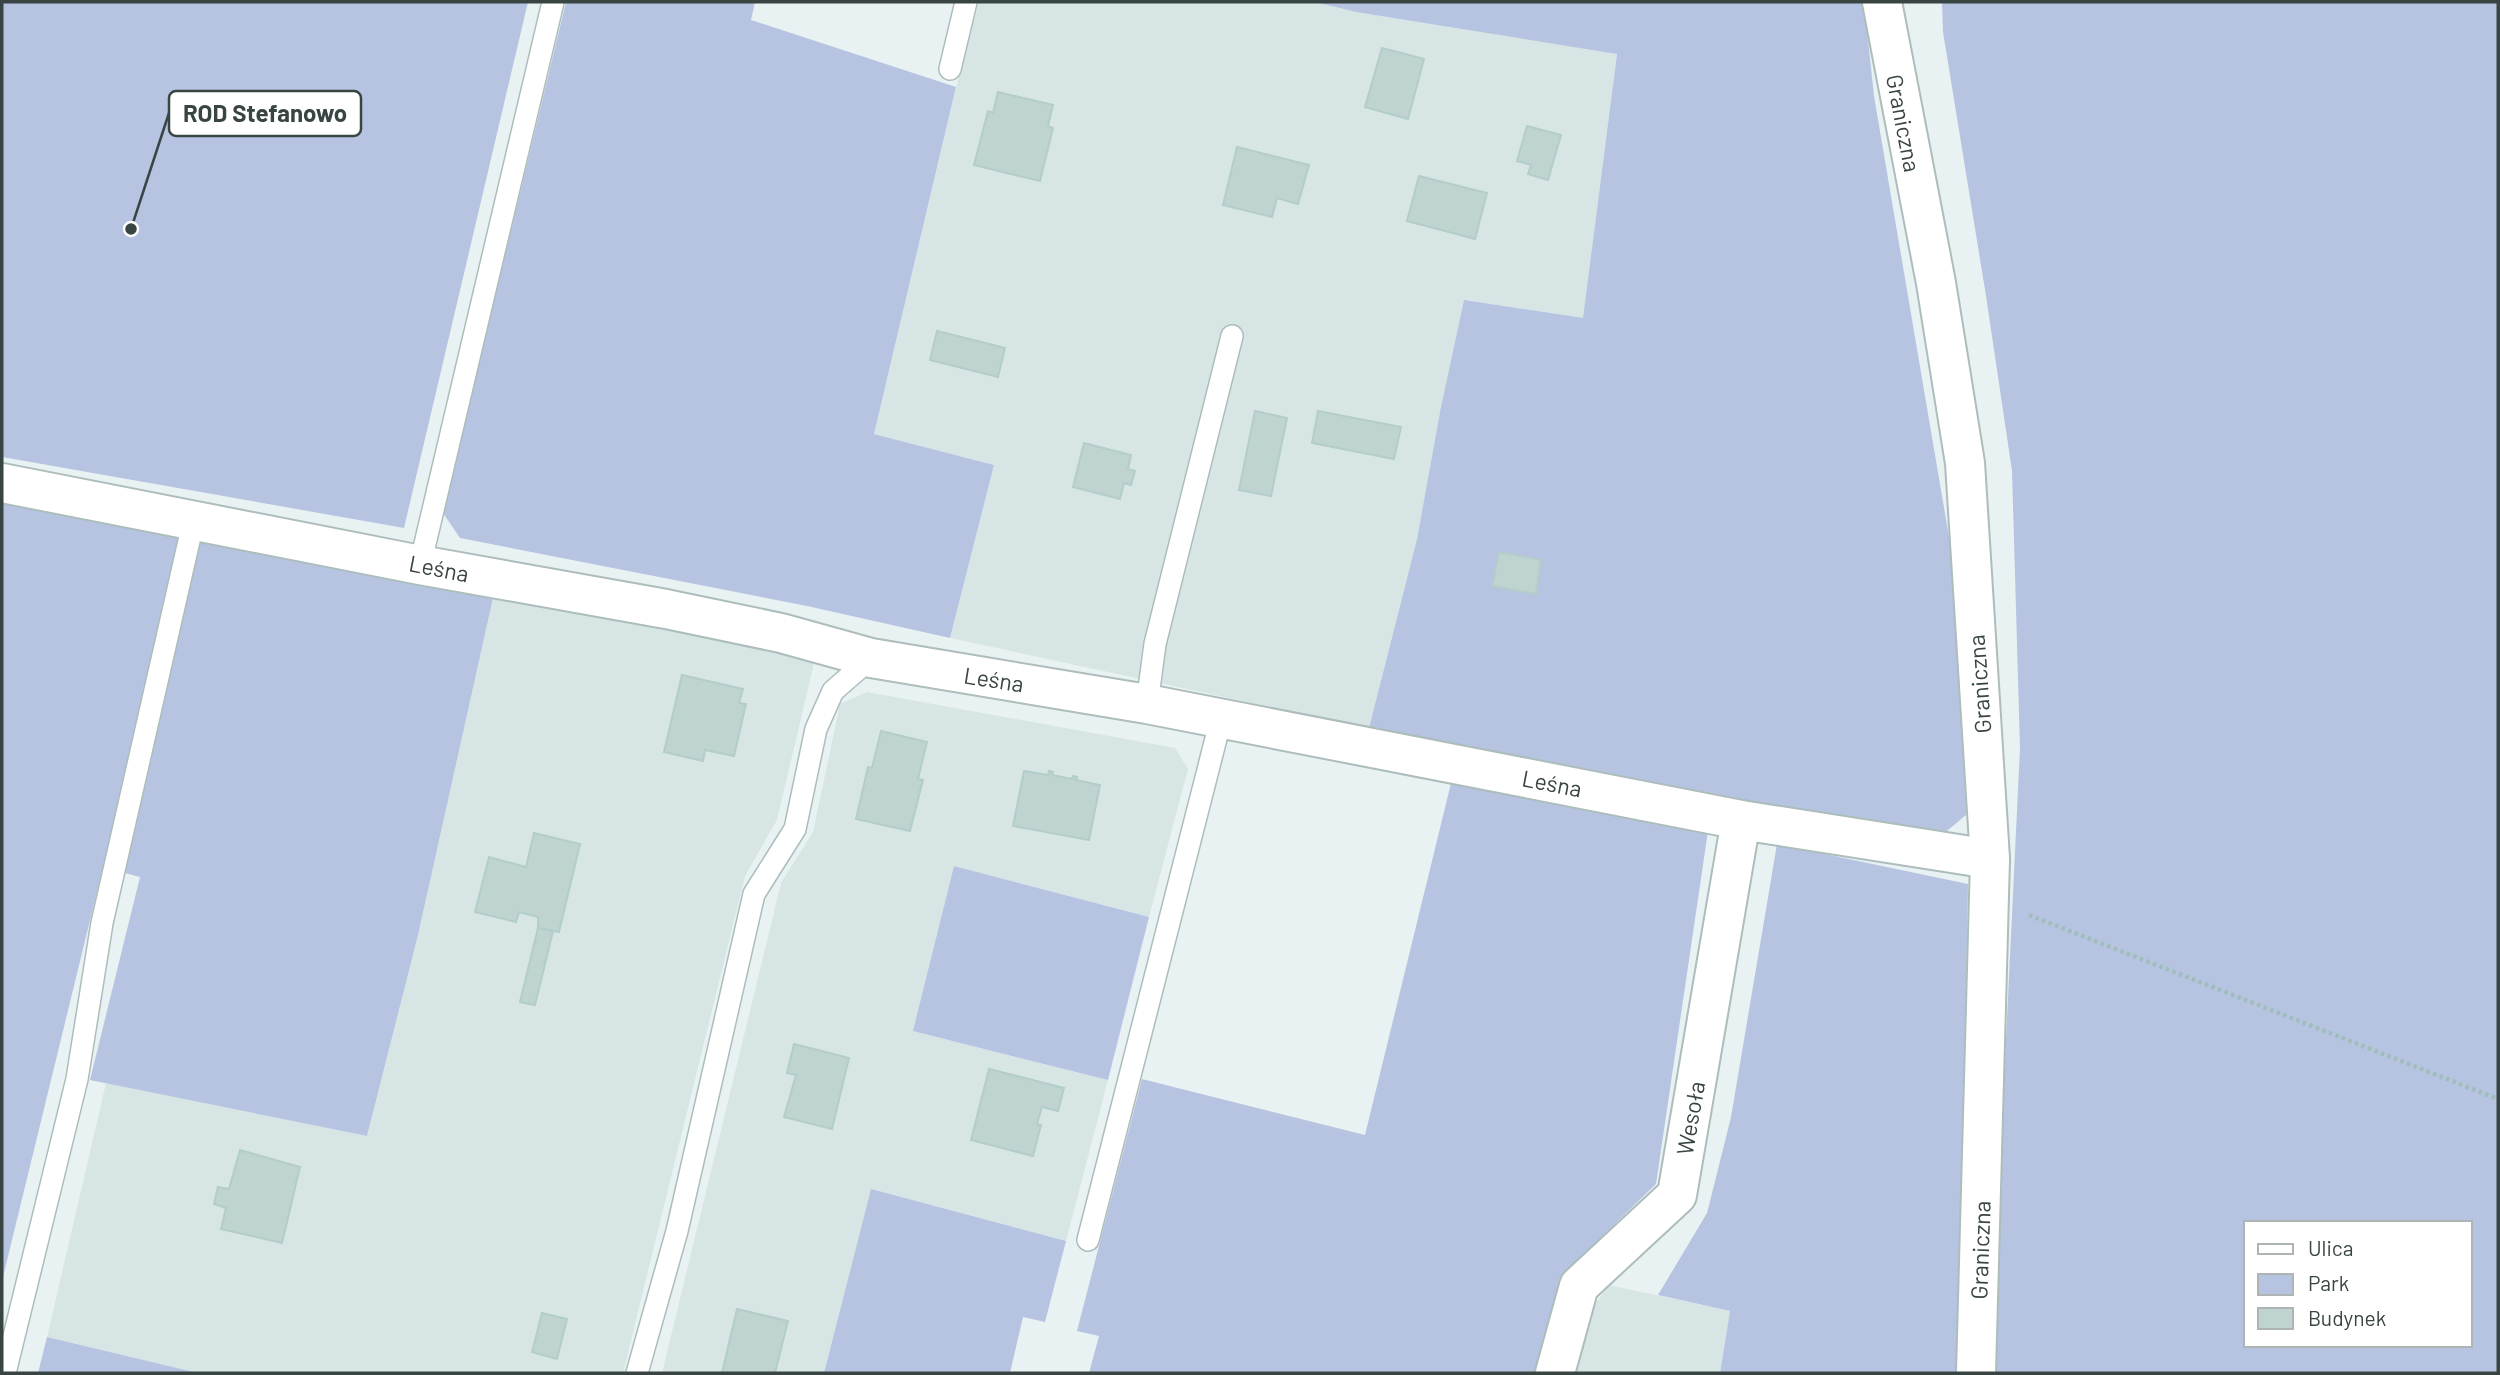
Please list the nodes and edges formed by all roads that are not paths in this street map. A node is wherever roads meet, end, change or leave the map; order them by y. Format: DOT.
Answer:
graph roads {
  1 [pos="553,2"];
  2 [pos="966,2"];
  3 [pos="1881,2"];
  4 [pos="950,69"];
  5 [pos="1232,336"];
  6 [pos="2,483"];
  7 [pos="194,519"];
  8 [pos="420,565"];
  9 [pos="871,659"];
  10 [pos="1147,704"];
  11 [pos="1221,719"];
  12 [pos="1741,820"];
  13 [pos="1990,859"];
  14 [pos="1088,1240"];
  15 [pos="5,1373"];
  16 [pos="637,1373"];
  17 [pos="1555,1373"];
  18 [pos="1976,1373"];
  1 -- 8 [label="lane"];
  2 -- 4 [label="lane"];
  3 -- 13 [label="street, Graniczna"];
  5 -- 10 [label="lane"];
  6 -- 7 [label="street, Leśna"];
  7 -- 8 [label="street, Leśna"];
  7 -- 15 [label="lane"];
  8 -- 9 [label="street, Leśna"];
  9 -- 10 [label="street, Leśna"];
  9 -- 16 [label="lane"];
  10 -- 11 [label="street, Leśna"];
  11 -- 12 [label="street, Leśna"];
  11 -- 14 [label="lane"];
  12 -- 13 [label="street, Leśna"];
  12 -- 17 [label="street, Wesoła"];
  13 -- 18 [label="street, Graniczna"];
}
